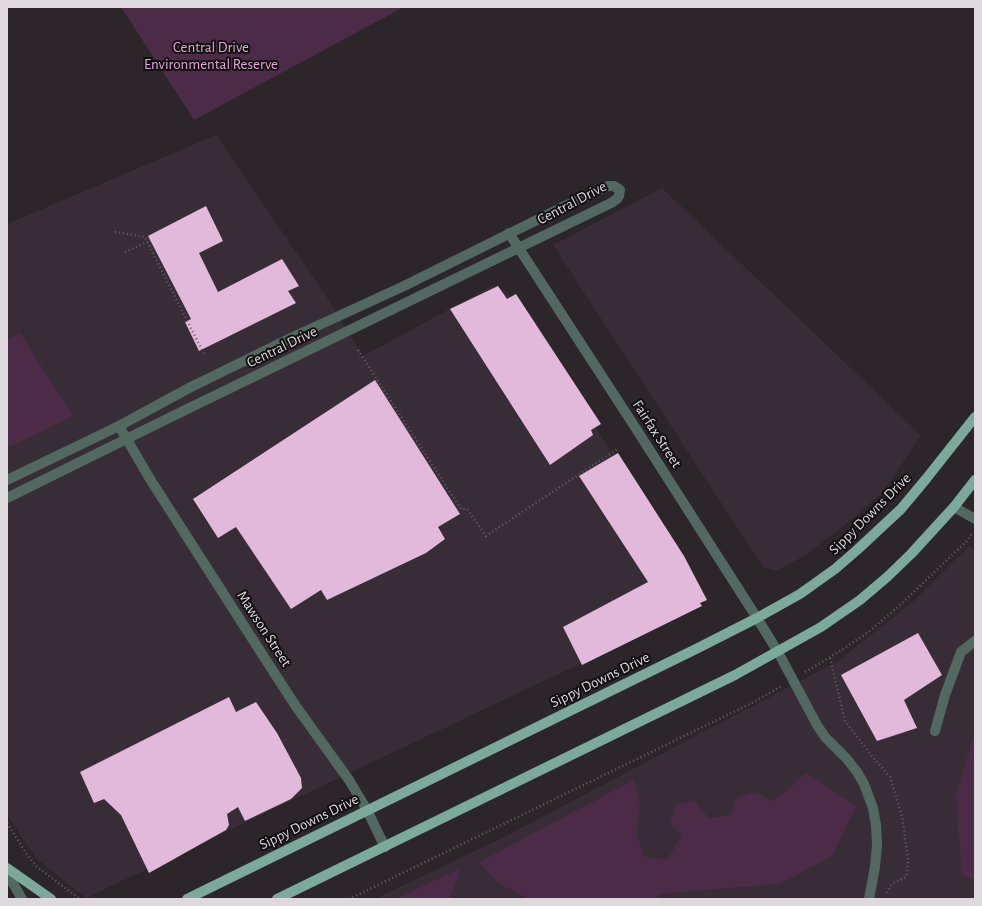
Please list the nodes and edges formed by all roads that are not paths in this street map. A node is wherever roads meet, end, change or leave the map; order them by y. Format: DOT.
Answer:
graph roads {
  1 [pos="509,233"];
  2 [pos="518,248"];
  3 [pos="975,417"];
  4 [pos="119,426"];
  5 [pos="126,439"];
  6 [pos="7,480"];
  7 [pos="975,480"];
  8 [pos="7,498"];
  9 [pos="954,507"];
  10 [pos="975,519"];
  11 [pos="757,618"];
  12 [pos="975,641"];
  13 [pos="778,652"];
  14 [pos="935,731"];
  15 [pos="366,810"];
  16 [pos="385,847"];
  17 [pos="7,868"];
  18 [pos="7,873"];
  19 [pos="22,899"];
  20 [pos="51,899"];
  21 [pos="187,899"];
  22 [pos="277,899"];
  23 [pos="869,899"];
  1 -- 2 [label="street, Fairfax Street"];
  1 -- 2 [label="street, Central Drive"];
  1 -- 4 [label="street, Central Drive"];
  2 -- 5 [label="street, Central Drive"];
  2 -- 11 [label="street, Fairfax Street"];
  3 -- 11 [label="main road, Sippy Downs Drive"];
  4 -- 5 [label="street, Mawson Street"];
  4 -- 6 [label="street, Central Drive"];
  5 -- 8 [label="street, Central Drive"];
  5 -- 15 [label="street, Mawson Street"];
  7 -- 9 [label="main road"];
  9 -- 10 [label="street"];
  9 -- 13 [label="main road"];
  11 -- 13 [label="street, Fairfax Street"];
  11 -- 15 [label="main road, Sippy Downs Drive"];
  12 -- 14 [label="street"];
  13 -- 16 [label="main road"];
  13 -- 23 [label="street, Fairfax Street"];
  15 -- 16 [label="street, Mawson Street"];
  15 -- 21 [label="main road, Sippy Downs Drive"];
  16 -- 22 [label="main road"];
  17 -- 20 [label="main road"];
  18 -- 19 [label="street"];
}
